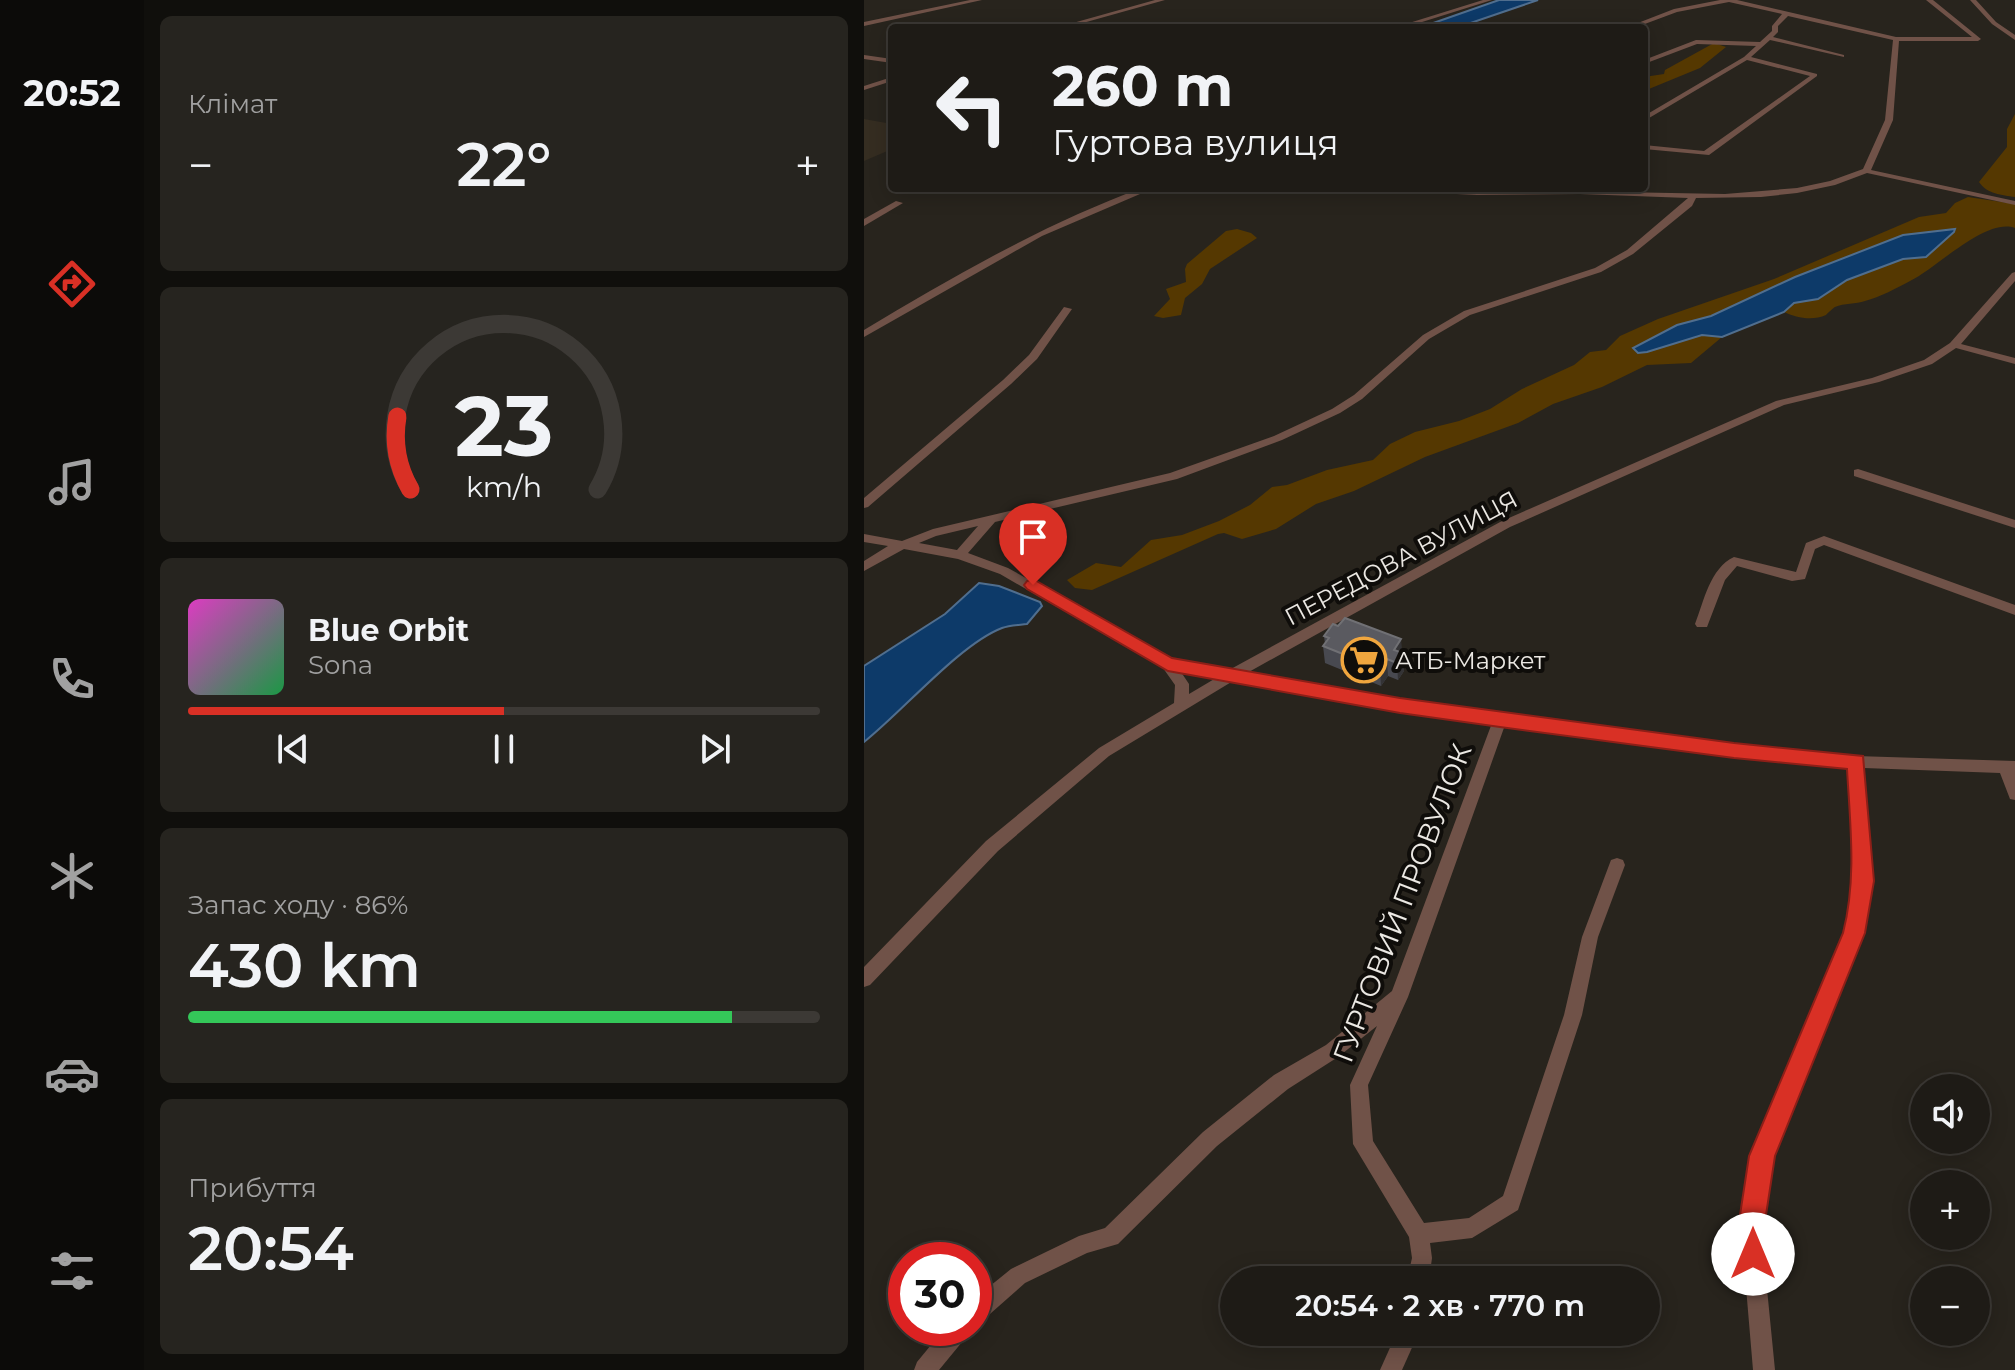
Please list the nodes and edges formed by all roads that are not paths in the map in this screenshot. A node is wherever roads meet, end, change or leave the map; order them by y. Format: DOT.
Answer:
graph roads {
  1 [pos="979,0"];
  2 [pos="1162,0"];
  3 [pos="1489,0"];
  4 [pos="1729,0"];
  5 [pos="1929,0"];
  6 [pos="1973,0"];
  7 [pos="1785,15"];
  8 [pos="864,24"];
  9 [pos="1073,24"];
  10 [pos="1409,24"];
  11 [pos="1639,24"];
  12 [pos="2015,38"];
  13 [pos="1896,39"];
  14 [pos="1766,41"];
  15 [pos="1842,56"];
  16 [pos="865,58"];
  17 [pos="1746,58"];
  18 [pos="1648,60"];
  19 [pos="888,61"];
  20 [pos="888,80"];
  21 [pos="864,88"];
  22 [pos="1648,117"];
  23 [pos="1648,147"];
  24 [pos="1866,171"];
  25 [pos="1139,192"];
  26 [pos="1456,192"];
  27 [pos="1579,192"];
  28 [pos="1579,192"];
  29 [pos="1693,197"];
  30 [pos="899,203"];
  31 [pos="2015,203"];
  32 [pos="864,223"];
  33 [pos="2015,275"];
  34 [pos="1067,309"];
  35 [pos="864,334"];
  36 [pos="1954,345"];
  37 [pos="2015,361"];
  38 [pos="1858,473"];
  39 [pos="864,504"];
  40 [pos="989,522"];
  41 [pos="2015,524"];
  42 [pos="864,538"];
  43 [pos="907,543"];
  44 [pos="960,555"];
  45 [pos="864,567"];
  46 [pos="2015,610"];
  47 [pos="1702,624"];
  48 [pos="1168,664"];
  49 [pos="1233,674"];
  50 [pos="1181,706"];
  51 [pos="1500,720"];
  52 [pos="1856,762"];
  53 [pos="2010,767"];
  54 [pos="2015,794"];
  55 [pos="1617,865"];
  56 [pos="864,979"];
  57 [pos="1399,997"];
  58 [pos="1419,1234"];
  59 [pos="1421,1266"];
  60 [pos="992,1299"];
  61 [pos="944,1346"];
  62 [pos="1402,1346"];
  63 [pos="925,1370"];
  64 [pos="1391,1370"];
  65 [pos="1764,1370"];
  1 -- 8 [label="street"];
  2 -- 9 [label="street"];
  3 -- 10 [label="street"];
  4 -- 7 [label="street"];
  4 -- 11 [label="street"];
  5 -- 13 [label="street"];
  6 -- 12 [label="street"];
  7 -- 13 [label="street"];
  7 -- 14 [label="street"];
  13 -- 24 [label="street"];
  14 -- 15 [label="street"];
  14 -- 17 [label="street"];
  14 -- 18 [label="street"];
  16 -- 19 [label="street"];
  17 -- 22 [label="street"];
  17 -- 23 [label="street"];
  20 -- 21 [label="street"];
  24 -- 29 [label="street"];
  24 -- 31 [label="street"];
  25 -- 35 [label="street"];
  26 -- 28 [label="street"];
  27 -- 29 [label="street"];
  29 -- 40 [label="street"];
  30 -- 32 [label="street"];
  33 -- 36 [label="street, ПЕРЕДОВА ВУЛИЦЯ"];
  34 -- 39 [label="street"];
  36 -- 37 [label="street"];
  36 -- 49 [label="street, ПЕРЕДОВА ВУЛИЦЯ"];
  38 -- 41 [label="street"];
  40 -- 43 [label="street"];
  40 -- 44 [label="street"];
  42 -- 43 [label="street"];
  43 -- 44 [label="street"];
  43 -- 45 [label="street"];
  44 -- 48 [label="street"];
  46 -- 47 [label="street"];
  48 -- 49 [label="street"];
  48 -- 50 [label="street"];
  49 -- 50 [label="street, ПЕРЕДОВА ВУЛИЦЯ"];
  49 -- 51 [label="street"];
  50 -- 56 [label="street, ПЕРЕДОВА ВУЛИЦЯ"];
  51 -- 52 [label="street"];
  51 -- 57 [label="street, ГУРТОВИЙ ПРОВУЛОК"];
  52 -- 53 [label="street"];
  52 -- 65 [label="street"];
  53 -- 54 [label="street"];
  55 -- 58 [label="street"];
  57 -- 58 [label="street, ГУРТОВИЙ ПРОВУЛОК"];
  57 -- 60 [label="street"];
  58 -- 59 [label="street"];
  61 -- 63 [label="street"];
  62 -- 64 [label="street"];
}
